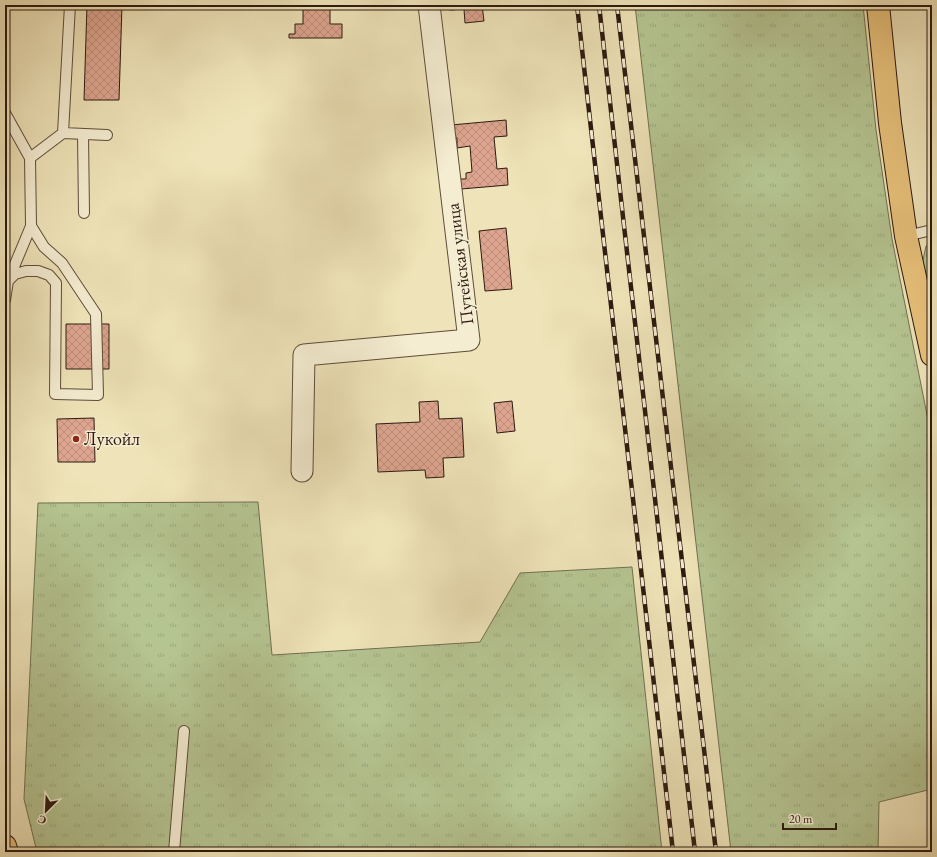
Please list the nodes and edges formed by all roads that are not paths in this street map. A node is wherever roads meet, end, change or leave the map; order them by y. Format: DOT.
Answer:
graph roads {
  1 [pos="70,5"];
  2 [pos="429,5"];
  3 [pos="878,5"];
  4 [pos="5,113"];
  5 [pos="64,133"];
  6 [pos="83,134"];
  7 [pos="107,135"];
  8 [pos="30,158"];
  9 [pos="84,213"];
  10 [pos="31,226"];
  11 [pos="932,230"];
  12 [pos="906,236"];
  13 [pos="8,281"];
  14 [pos="5,300"];
  15 [pos="932,355"];
  16 [pos="302,471"];
  17 [pos="184,731"];
  18 [pos="5,846"];
  19 [pos="7,852"];
  20 [pos="174,852"];
  1 -- 5 [label="lane"];
  2 -- 16 [label="street, Путейская улица"];
  3 -- 12 [label="main road"];
  4 -- 8 [label="lane"];
  5 -- 6 [label="lane"];
  5 -- 8 [label="lane"];
  6 -- 7 [label="lane"];
  6 -- 9 [label="lane"];
  8 -- 10 [label="lane"];
  10 -- 13 [label="lane"];
  10 -- 13 [label="lane"];
  11 -- 12 [label="lane"];
  12 -- 15 [label="main road"];
  13 -- 14 [label="lane"];
  17 -- 20 [label="lane"];
  18 -- 19 [label="main road"];
}
